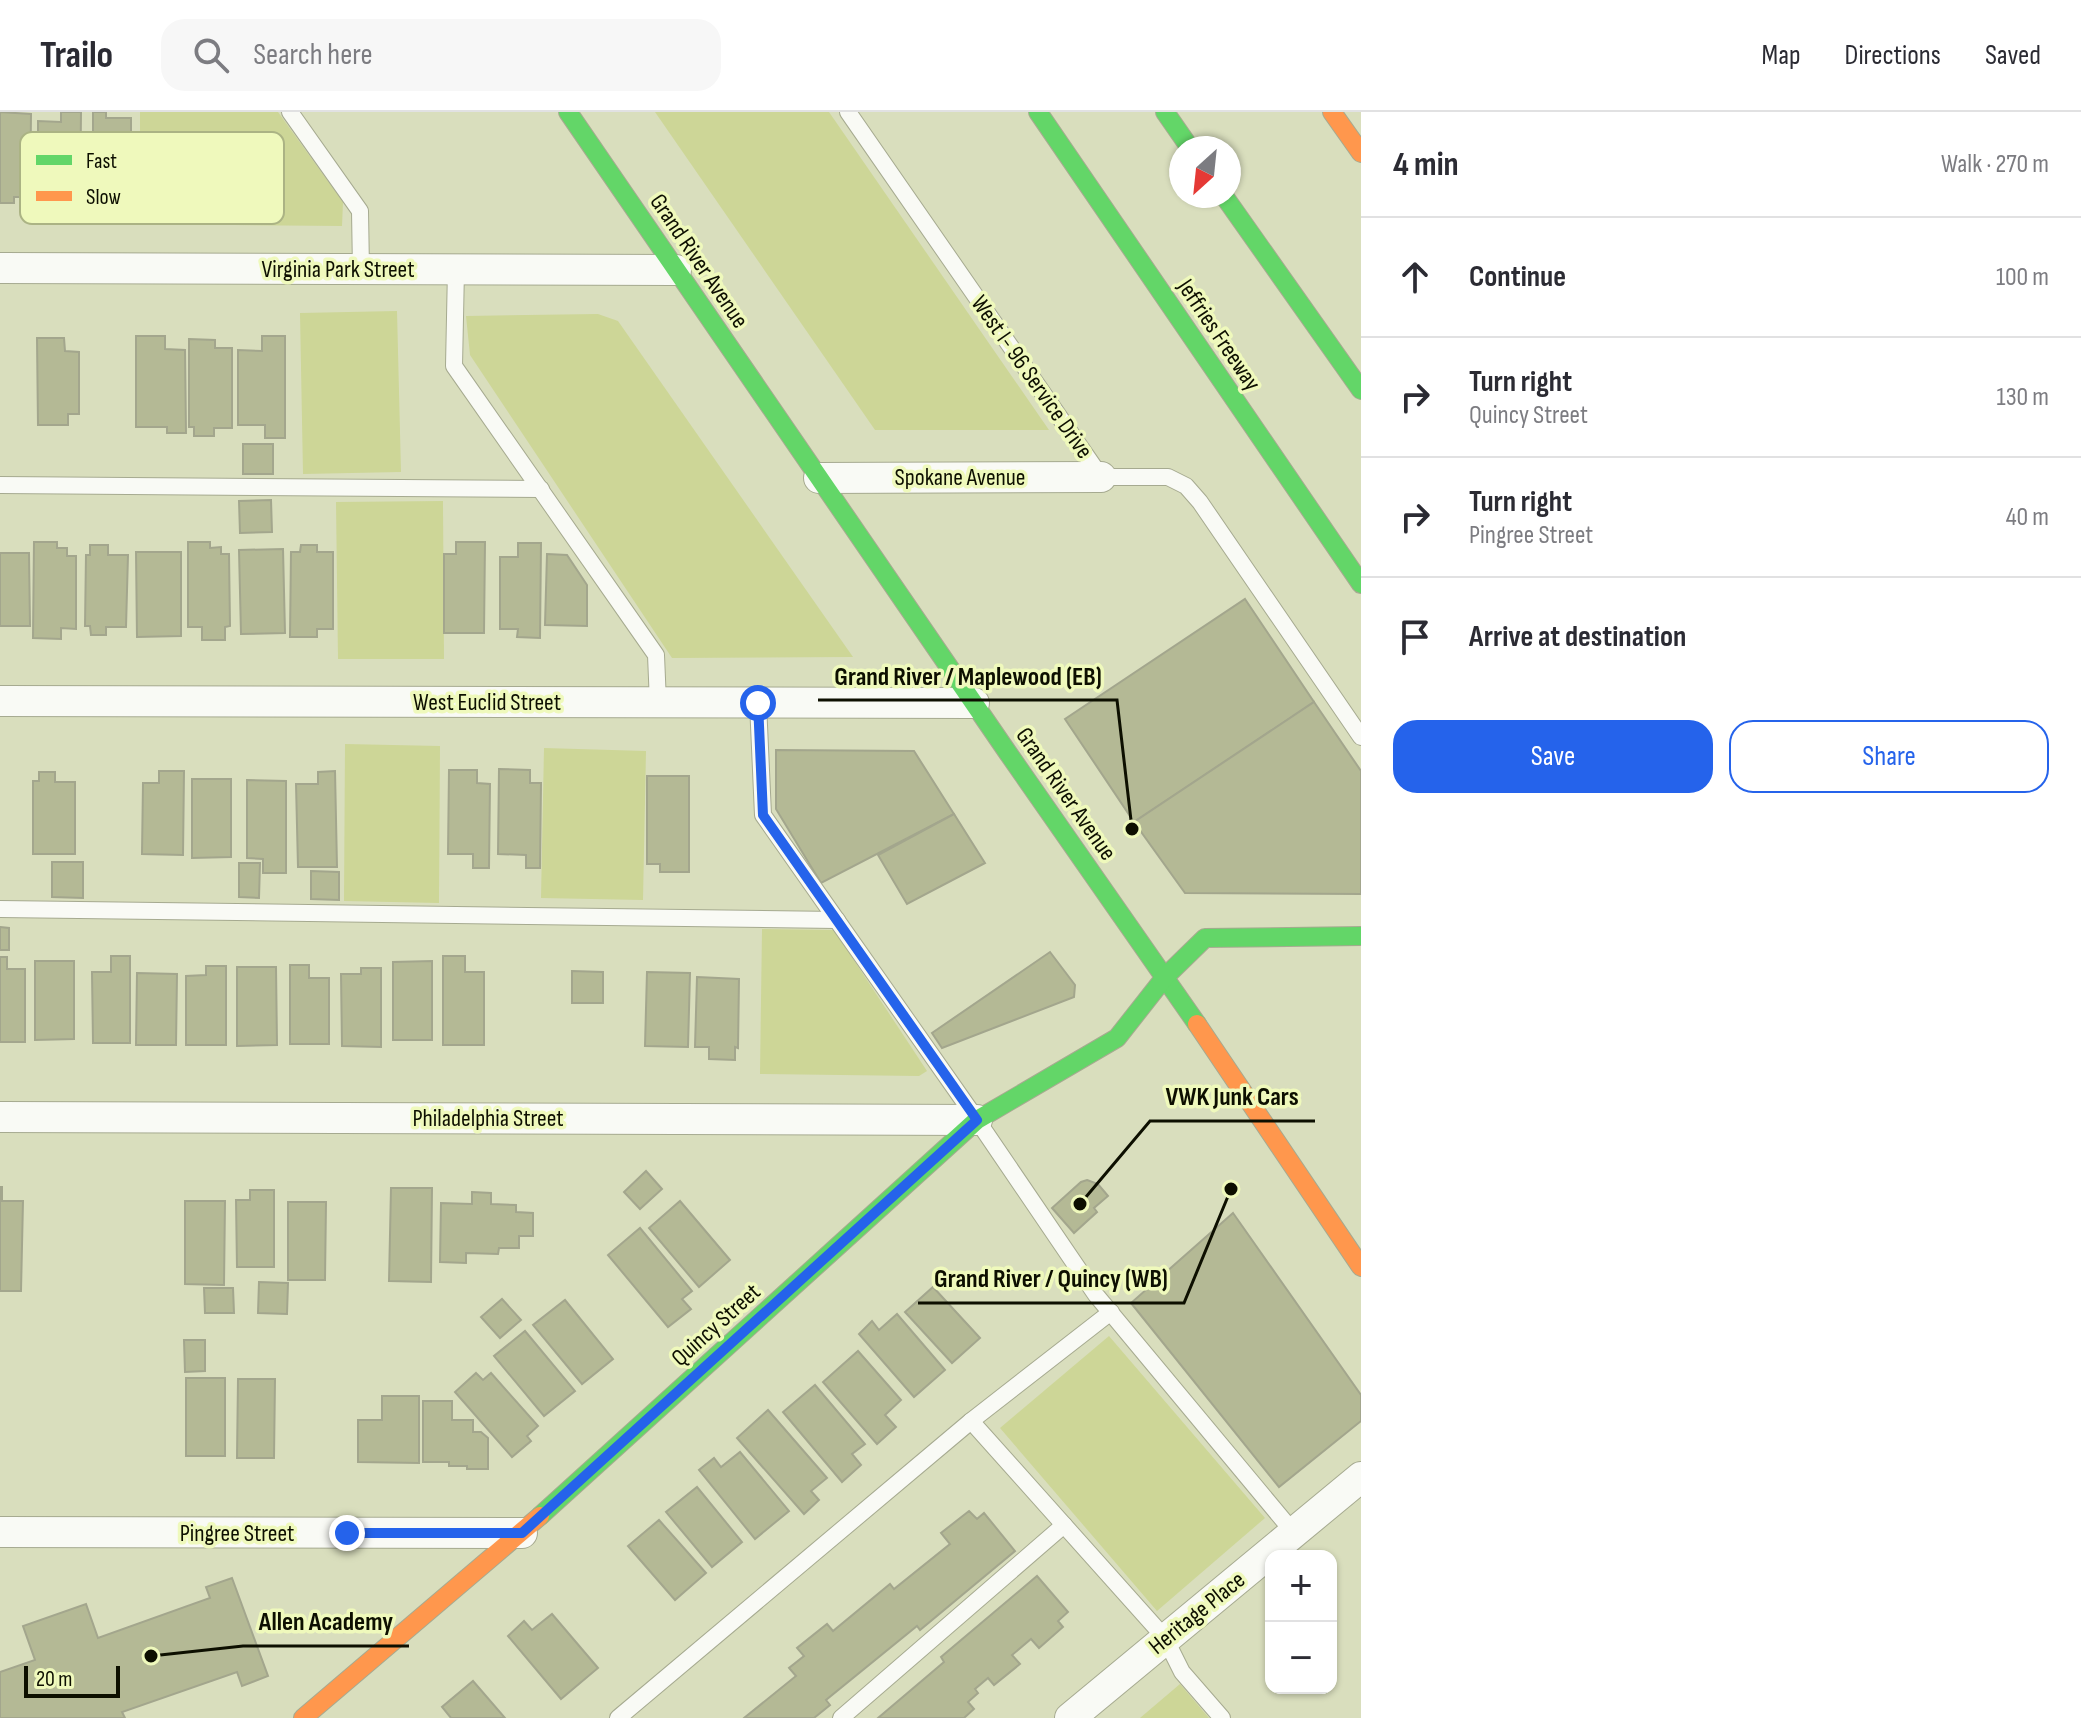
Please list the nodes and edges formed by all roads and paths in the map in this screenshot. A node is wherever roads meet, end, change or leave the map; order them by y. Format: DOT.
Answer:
graph roads {
  1 [pos="290,112"];
  2 [pos="568,112"];
  3 [pos="848,112"];
  4 [pos="1038,112"];
  5 [pos="1165,112"];
  6 [pos="1332,112"];
  7 [pos="1182,136"];
  8 [pos="1361,153"];
  9 [pos="1232,208"];
  10 [pos="0,268"];
  11 [pos="361,269"];
  12 [pos="456,269"];
  13 [pos="676,270"];
  14 [pos="1361,390"];
  15 [pos="1101,477"];
  16 [pos="819,478"];
  17 [pos="0,485"];
  18 [pos="541,489"];
  19 [pos="1361,584"];
  20 [pos="0,701"];
  21 [pos="658,703"];
  22 [pos="758,703"];
  23 [pos="974,703"];
  24 [pos="1361,737"];
  25 [pos="0,909"];
  26 [pos="837,920"];
  27 [pos="1361,936"];
  28 [pos="1165,977"];
  29 [pos="0,1117"];
  30 [pos="977,1120"];
  31 [pos="1361,1267"];
  32 [pos="1111,1312"];
  33 [pos="971,1421"];
  34 [pos="1361,1477"];
  35 [pos="1064,1525"];
  36 [pos="0,1532"];
  37 [pos="522,1533"];
  38 [pos="1294,1533"];
  39 [pos="1165,1638"];
  40 [pos="303,1718"];
  41 [pos="618,1718"];
  42 [pos="841,1718"];
  43 [pos="1070,1718"];
  44 [pos="1222,1718"];
  1 -- 11 [label="lane"];
  2 -- 13 [label="main road, Grand River Avenue"];
  3 -- 15 [label="lane, West I- 96 Service Drive"];
  4 -- 19 [label="main road, Jeffries Freeway"];
  5 -- 7 [label="main road"];
  6 -- 8 [label="main road"];
  9 -- 14 [label="main road"];
  10 -- 11 [label="street, Virginia Park Street"];
  11 -- 12 [label="street, Virginia Park Street"];
  12 -- 13 [label="street, Virginia Park Street"];
  12 -- 18 [label="lane"];
  13 -- 16 [label="main road, Grand River Avenue"];
  15 -- 16 [label="street, Spokane Avenue"];
  15 -- 24 [label="lane, West I- 96 Service Drive"];
  16 -- 23 [label="main road, Grand River Avenue"];
  17 -- 18 [label="lane"];
  18 -- 21 [label="lane"];
  20 -- 21 [label="street, West Euclid Street"];
  21 -- 22 [label="street, West Euclid Street"];
  22 -- 23 [label="street, West Euclid Street"];
  22 -- 26 [label="lane"];
  23 -- 28 [label="main road, Grand River Avenue"];
  25 -- 26 [label="lane"];
  26 -- 30 [label="lane"];
  27 -- 28 [label="main road, Quincy Street"];
  28 -- 30 [label="main road, Quincy Street"];
  28 -- 31 [label="main road, Grand River Avenue"];
  29 -- 30 [label="street, Philadelphia Street"];
  30 -- 32 [label="lane"];
  30 -- 37 [label="main road, Quincy Street"];
  32 -- 33 [label="lane"];
  32 -- 38 [label="lane"];
  33 -- 35 [label="lane"];
  33 -- 41 [label="lane"];
  34 -- 38 [label="street, Heritage Place"];
  35 -- 39 [label="lane"];
  35 -- 42 [label="lane"];
  36 -- 37 [label="street, Pingree Street"];
  37 -- 40 [label="main road, Quincy Street"];
  38 -- 39 [label="street, Heritage Place"];
  39 -- 43 [label="street, Heritage Place"];
  39 -- 44 [label="lane"];
}
